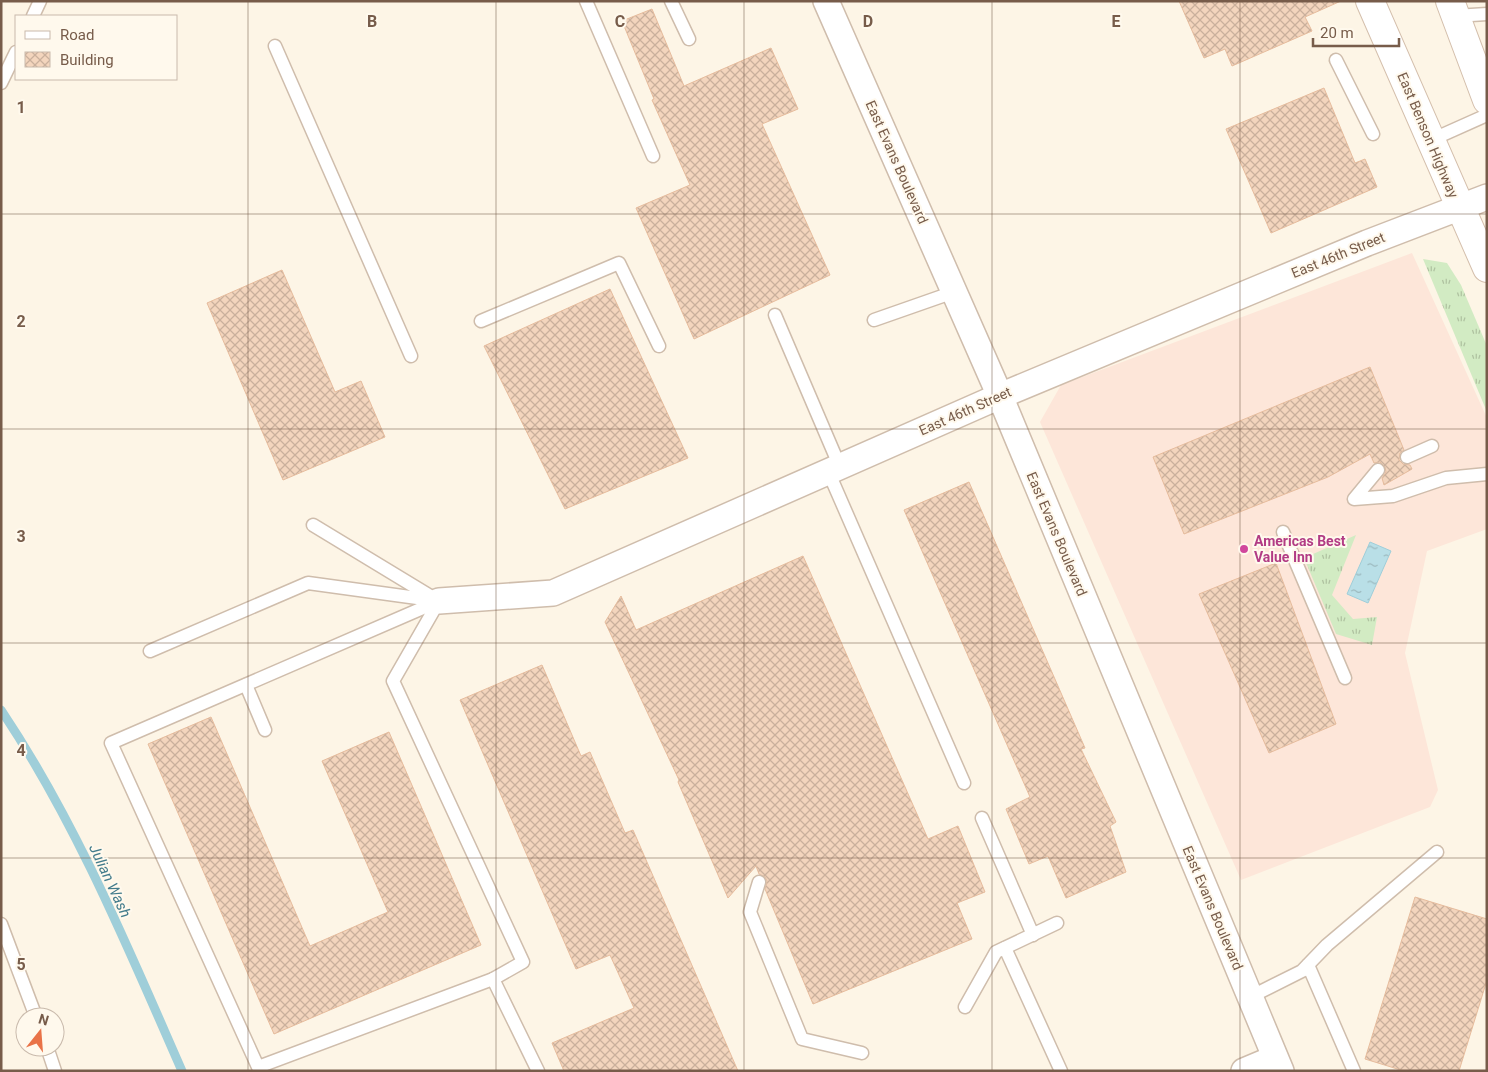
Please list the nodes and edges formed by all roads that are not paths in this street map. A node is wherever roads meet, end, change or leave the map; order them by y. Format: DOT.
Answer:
graph roads {
  1 [pos="40,1"];
  2 [pos="586,1"];
  3 [pos="671,1"];
  4 [pos="826,1"];
  5 [pos="1370,1"];
  6 [pos="1453,9"];
  7 [pos="1487,14"];
  8 [pos="33,15"];
  9 [pos="689,39"];
  10 [pos="275,46"];
  11 [pos="15,54"];
  12 [pos="1336,60"];
  13 [pos="1,83"];
  14 [pos="1487,100"];
  15 [pos="1487,115"];
  16 [pos="1373,134"];
  17 [pos="1430,140"];
  18 [pos="653,156"];
  19 [pos="1487,198"];
  20 [pos="1459,208"];
  21 [pos="1487,268"];
  22 [pos="954,292"];
  23 [pos="775,314"];
  24 [pos="874,320"];
  25 [pos="481,321"];
  26 [pos="658,346"];
  27 [pos="411,356"];
  28 [pos="1000,396"];
  29 [pos="1432,446"];
  30 [pos="1406,457"];
  31 [pos="834,469"];
  32 [pos="1378,470"];
  33 [pos="1487,474"];
  34 [pos="313,525"];
  35 [pos="1283,532"];
  36 [pos="439,601"];
  37 [pos="150,651"];
  38 [pos="1344,678"];
  39 [pos="246,684"];
  40 [pos="265,730"];
  41 [pos="964,782"];
  42 [pos="982,818"];
  43 [pos="1437,852"];
  44 [pos="759,882"];
  45 [pos="1057,923"];
  46 [pos="1,924"];
  47 [pos="1033,935"];
  48 [pos="1001,950"];
  49 [pos="1308,965"];
  50 [pos="494,979"];
  51 [pos="1250,997"];
  52 [pos="32,1007"];
  53 [pos="966,1007"];
  54 [pos="862,1053"];
  55 [pos="50,1057"];
  56 [pos="1278,1064"];
  57 [pos="55,1071"];
  58 [pos="538,1071"];
  59 [pos="1061,1071"];
  60 [pos="1244,1071"];
  61 [pos="1354,1071"];
  1 -- 8 [label="lane"];
  2 -- 18 [label="lane"];
  3 -- 9 [label="lane"];
  4 -- 22 [label="street, East Evans Boulevard"];
  5 -- 17 [label="main road, East Benson Highway"];
  6 -- 7 [label="lane"];
  6 -- 14 [label="main road"];
  10 -- 27 [label="lane"];
  11 -- 13 [label="lane"];
  12 -- 16 [label="lane"];
  15 -- 17 [label="lane"];
  17 -- 20 [label="main road, East Benson Highway"];
  19 -- 20 [label="street, East 46th Street"];
  20 -- 21 [label="main road, East Benson Highway"];
  20 -- 28 [label="street, East 46th Street"];
  22 -- 24 [label="lane"];
  22 -- 28 [label="street, East Evans Boulevard"];
  23 -- 31 [label="lane"];
  25 -- 26 [label="lane"];
  28 -- 31 [label="street, East 46th Street"];
  28 -- 51 [label="street, East Evans Boulevard"];
  29 -- 30 [label="lane"];
  31 -- 36 [label="street, East 46th Street"];
  31 -- 41 [label="lane"];
  32 -- 33 [label="lane"];
  34 -- 36 [label="lane"];
  35 -- 38 [label="lane"];
  36 -- 37 [label="lane"];
  36 -- 39 [label="lane"];
  36 -- 50 [label="lane"];
  39 -- 40 [label="lane"];
  39 -- 50 [label="lane"];
  42 -- 47 [label="lane"];
  43 -- 49 [label="lane"];
  44 -- 54 [label="lane"];
  45 -- 47 [label="lane"];
  46 -- 52 [label="lane"];
  47 -- 48 [label="lane"];
  48 -- 53 [label="lane"];
  48 -- 59 [label="lane"];
  49 -- 51 [label="lane"];
  49 -- 61 [label="lane"];
  50 -- 58 [label="lane"];
  51 -- 56 [label="street, East Evans Boulevard"];
  55 -- 57 [label="lane"];
  56 -- 60 [label="street"];
}
